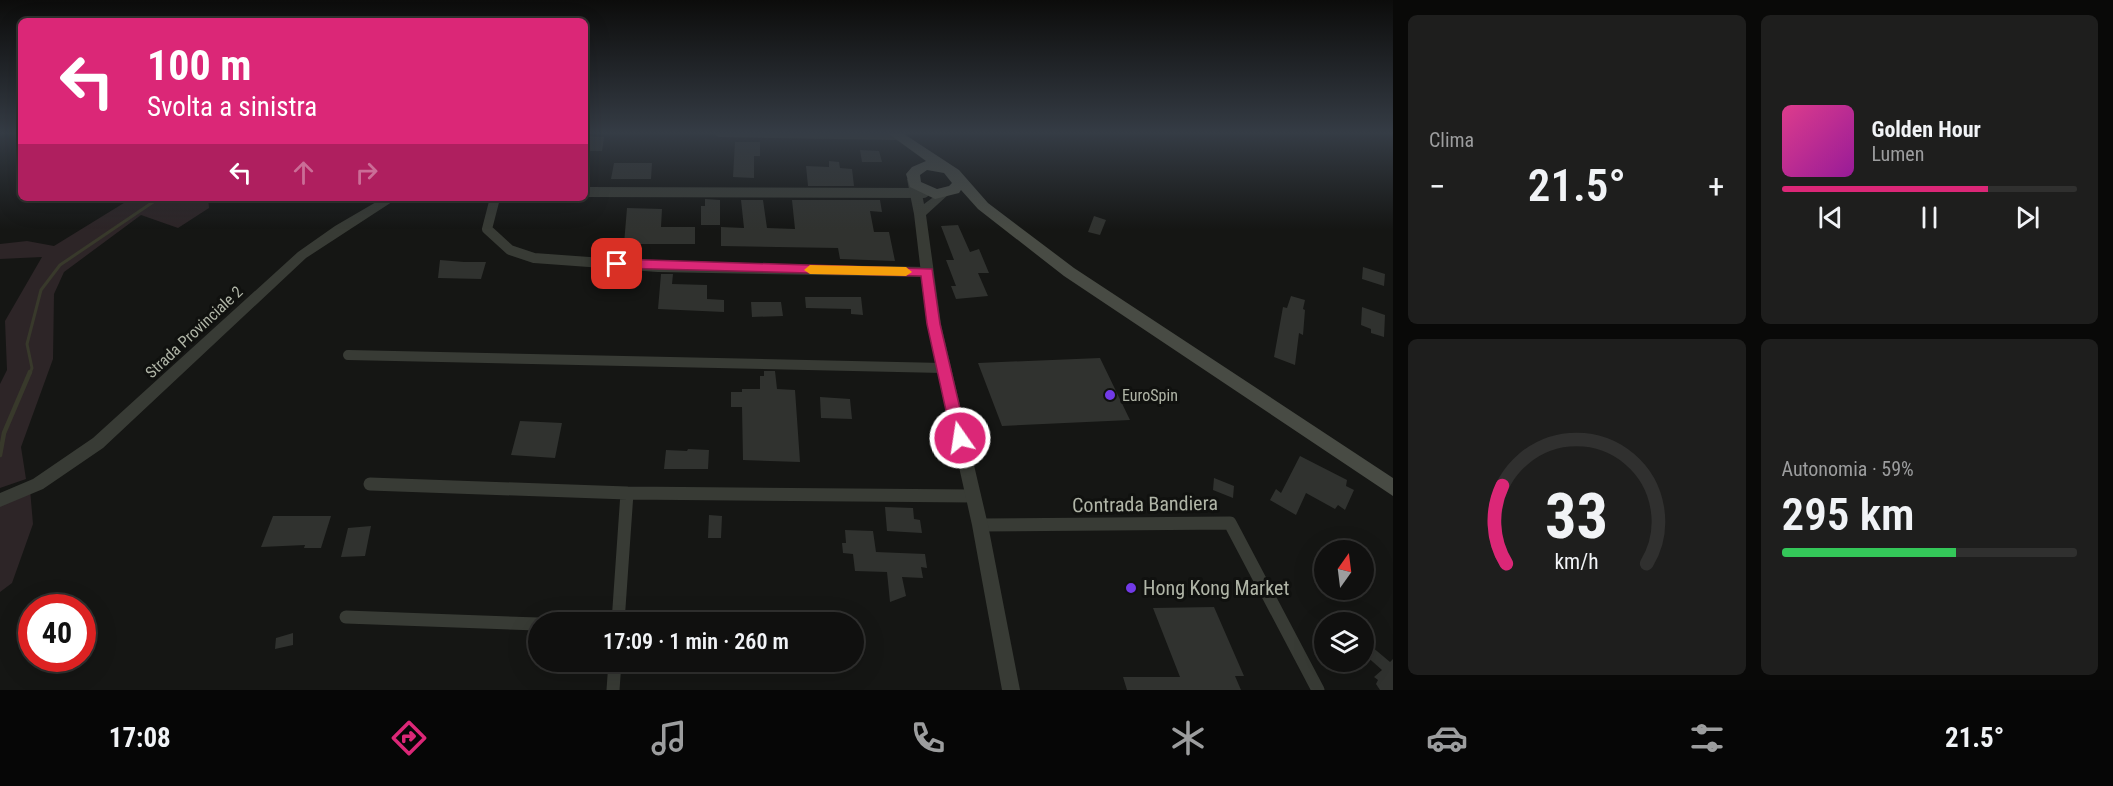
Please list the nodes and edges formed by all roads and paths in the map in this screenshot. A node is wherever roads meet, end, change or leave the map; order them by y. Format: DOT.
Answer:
graph roads {
  1 [pos="913,164"];
  2 [pos="939,164"];
  3 [pos="942,166"];
  4 [pos="914,175"];
  5 [pos="958,178"];
  6 [pos="588,192"];
  7 [pos="942,193"];
  8 [pos="914,194"];
  9 [pos="387,201"];
  10 [pos="494,201"];
  11 [pos="983,206"];
  12 [pos="920,214"];
  13 [pos="927,272"];
  14 [pos="348,355"];
  15 [pos="943,368"];
  16 [pos="370,484"];
  17 [pos="1393,488"];
  18 [pos="627,493"];
  19 [pos="974,496"];
  20 [pos="0,500"];
  21 [pos="980,525"];
  22 [pos="619,612"];
  23 [pos="346,617"];
  24 [pos="528,624"];
  25 [pos="614,672"];
  26 [pos="613,690"];
  27 [pos="1011,690"];
  28 [pos="1318,690"];
  1 -- 4 [label="main road"];
  2 -- 3 [label="main road"];
  3 -- 4 [label="main road"];
  3 -- 5 [label="main road"];
  4 -- 7 [label="main road"];
  4 -- 8 [label="street"];
  5 -- 7 [label="main road"];
  5 -- 11 [label="main road"];
  6 -- 8 [label="street"];
  7 -- 8 [label="street"];
  7 -- 11 [label="main road"];
  7 -- 12 [label="street"];
  8 -- 12 [label="street"];
  9 -- 20 [label="street, Strada Provinciale 2"];
  10 -- 13 [label="street"];
  11 -- 17 [label="main road"];
  12 -- 13 [label="street"];
  13 -- 15 [label="street"];
  14 -- 15 [label="street"];
  15 -- 19 [label="street"];
  16 -- 18 [label="street"];
  18 -- 19 [label="street"];
  18 -- 22 [label="street"];
  19 -- 21 [label="street"];
  21 -- 27 [label="street"];
  21 -- 28 [label="street, Contrada Bandiera"];
  23 -- 24 [label="street"];
  25 -- 26 [label="street"];
}
